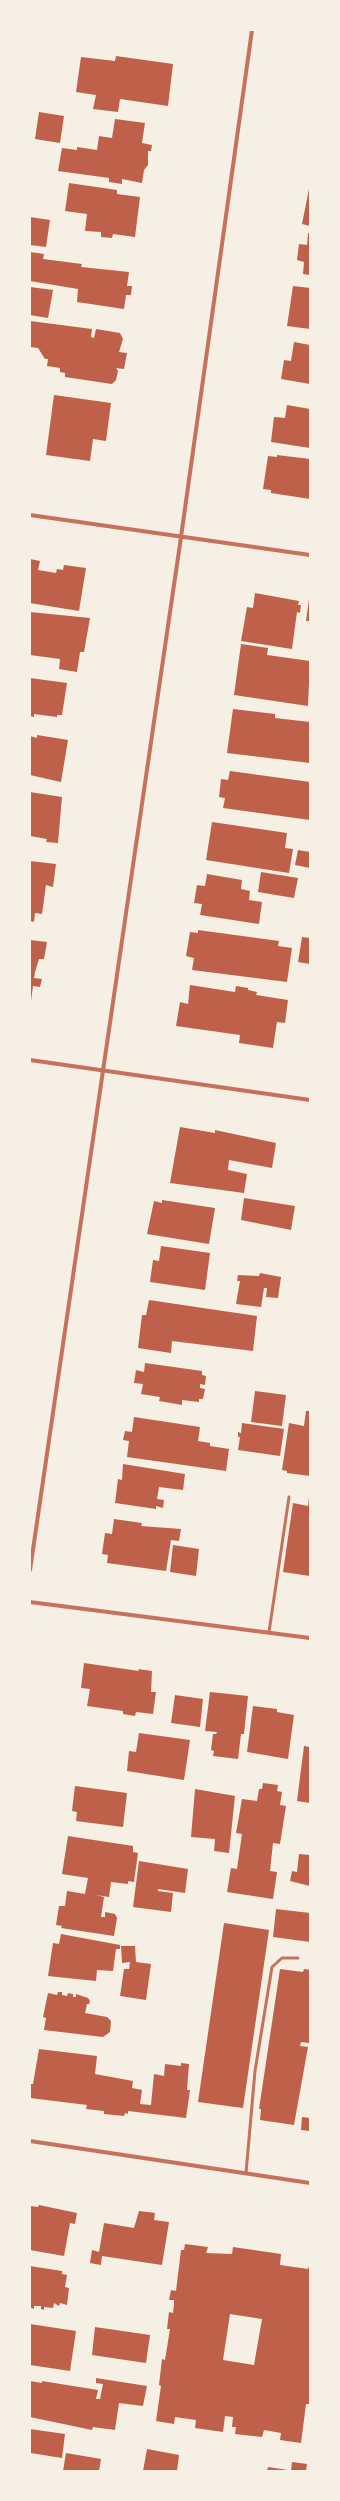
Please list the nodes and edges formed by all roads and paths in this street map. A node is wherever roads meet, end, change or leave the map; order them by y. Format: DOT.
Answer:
graph roads {
  1 [pos="252,30"];
  2 [pos="30,515"];
  3 [pos="181,537"];
  4 [pos="310,555"];
  5 [pos="30,1060"];
  6 [pos="102,1069"];
  7 [pos="310,1100"];
  8 [pos="289,1496"];
  9 [pos="30,1570"];
  10 [pos="30,1602"];
  11 [pos="269,1632"];
  12 [pos="310,1638"];
  13 [pos="298,1958"];
  14 [pos="30,2141"];
  15 [pos="246,2173"];
  16 [pos="310,2183"];
  1 -- 3 [label="street"];
  2 -- 3 [label="street"];
  3 -- 4 [label="street"];
  3 -- 6 [label="street"];
  5 -- 6 [label="street"];
  6 -- 7 [label="street"];
  6 -- 9 [label="street"];
  8 -- 11 [label="lane"];
  10 -- 11 [label="street"];
  11 -- 12 [label="street"];
  13 -- 15 [label="lane"];
  14 -- 15 [label="street"];
  15 -- 16 [label="street"];
}
